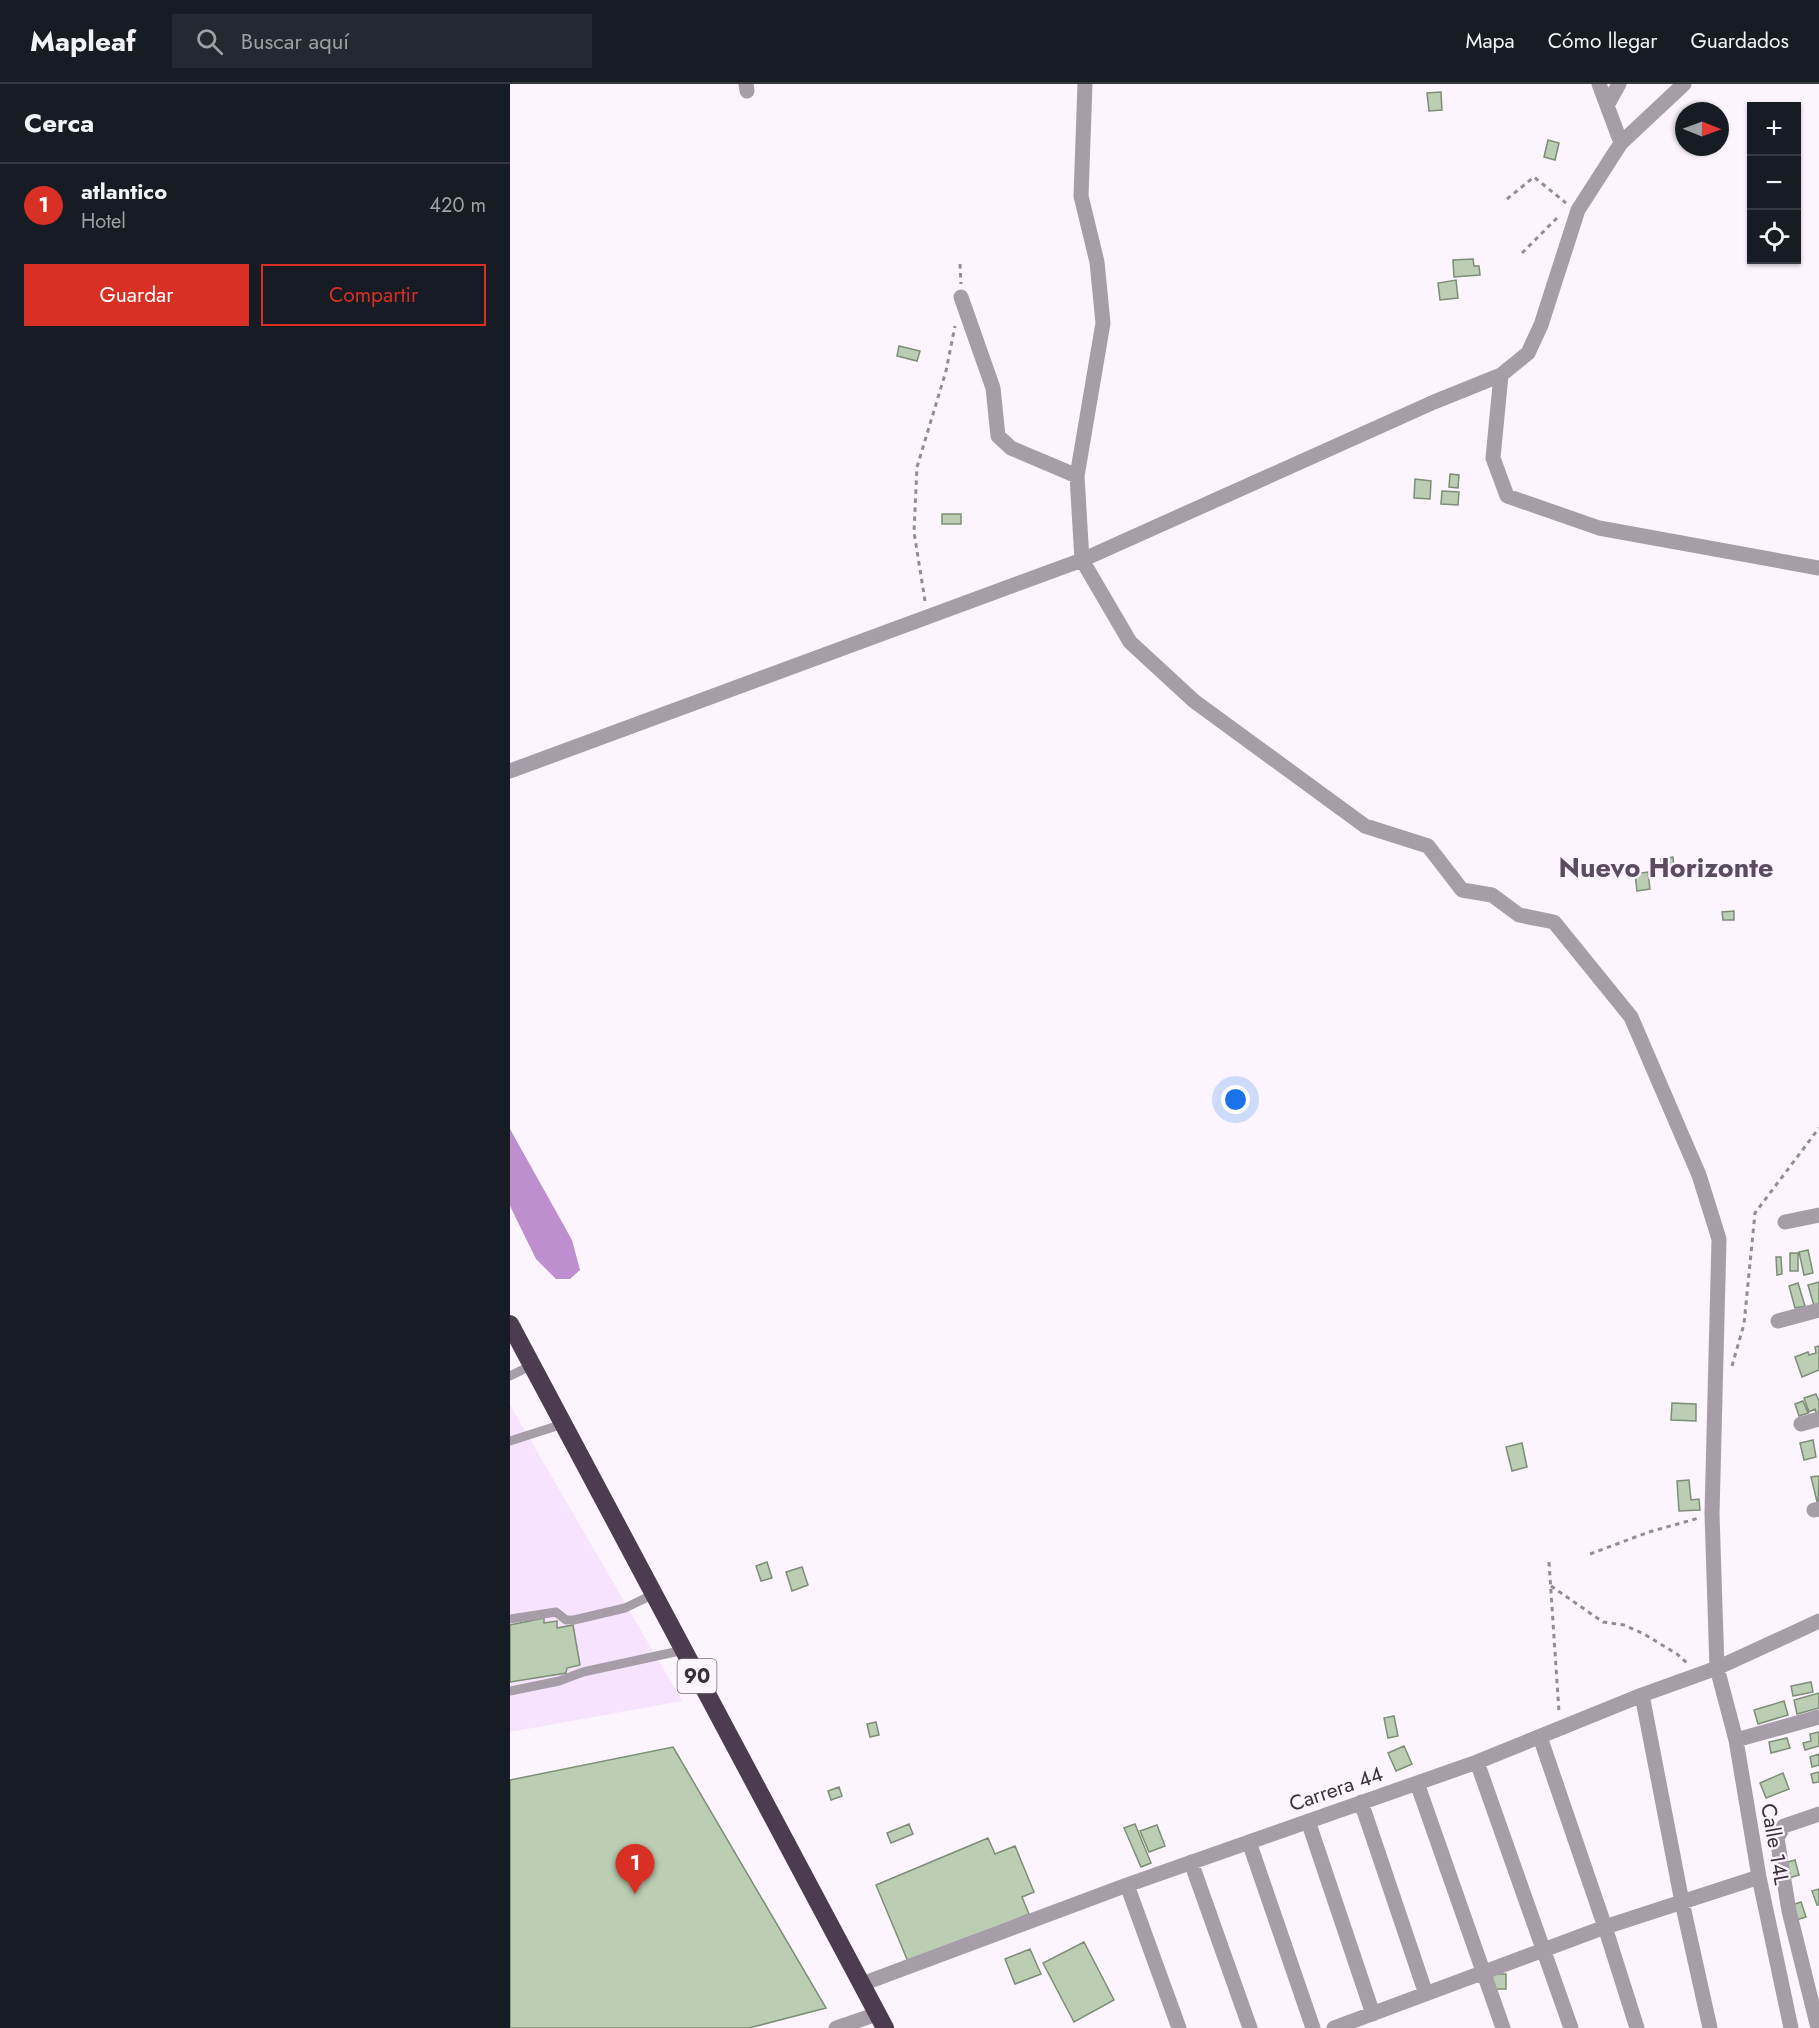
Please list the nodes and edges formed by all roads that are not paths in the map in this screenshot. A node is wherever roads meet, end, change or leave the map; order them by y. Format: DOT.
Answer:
graph roads {
  1 [pos="1599,84"];
  2 [pos="1619,84"];
  3 [pos="1684,84"];
  4 [pos="1086,85"];
  5 [pos="1608,104"];
  6 [pos="1621,143"];
  7 [pos="961,297"];
  8 [pos="1500,375"];
  9 [pos="1077,476"];
  10 [pos="1082,560"];
  11 [pos="1819,568"];
  12 [pos="510,771"];
  13 [pos="1819,1215"];
  14 [pos="1785,1222"];
  15 [pos="1819,1310"];
  16 [pos="1778,1321"];
  17 [pos="510,1324"];
  18 [pos="532,1365"];
  19 [pos="510,1376"];
  20 [pos="1819,1419"];
  21 [pos="563,1424"];
  22 [pos="1801,1424"];
  23 [pos="510,1441"];
  24 [pos="654,1594"];
  25 [pos="510,1619"];
  26 [pos="1819,1621"];
  27 [pos="684,1650"];
  28 [pos="1717,1668"];
  29 [pos="510,1690"];
  30 [pos="1642,1695"];
  31 [pos="1819,1717"];
  32 [pos="1540,1737"];
  33 [pos="1736,1740"];
  34 [pos="1477,1762"];
  35 [pos="1418,1783"];
  36 [pos="1361,1803"];
  37 [pos="1819,1814"];
  38 [pos="1308,1821"];
  39 [pos="1249,1842"];
  40 [pos="1191,1862"];
  41 [pos="1759,1877"];
  42 [pos="1127,1884"];
  43 [pos="1682,1902"];
  44 [pos="1605,1927"];
  45 [pos="1544,1950"];
  46 [pos="1484,1973"];
  47 [pos="861,1984"];
  48 [pos="1426,1994"];
  49 [pos="1374,2014"];
  50 [pos="881,2021"];
  51 [pos="836,2028"];
  52 [pos="1179,2028"];
  53 [pos="1250,2028"];
  54 [pos="1313,2028"];
  55 [pos="1335,2028"];
  56 [pos="1503,2028"];
  57 [pos="1571,2028"];
  58 [pos="1637,2028"];
  59 [pos="1710,2028"];
  60 [pos="1791,2028"];
  61 [pos="1818,2028"];
  1 -- 5 [label="street"];
  2 -- 5 [label="street"];
  3 -- 6 [label="street"];
  4 -- 9 [label="street"];
  5 -- 6 [label="street"];
  6 -- 8 [label="street"];
  7 -- 9 [label="street"];
  8 -- 10 [label="street"];
  8 -- 11 [label="street"];
  9 -- 10 [label="street"];
  10 -- 12 [label="street"];
  10 -- 28 [label="street, Calle 14L"];
  13 -- 14 [label="street"];
  15 -- 16 [label="street"];
  17 -- 18 [label="highway, 90"];
  18 -- 19 [label="lane"];
  18 -- 21 [label="highway, 90"];
  20 -- 22 [label="street"];
  21 -- 23 [label="lane"];
  21 -- 24 [label="highway, 90"];
  24 -- 25 [label="lane"];
  24 -- 27 [label="highway, 90"];
  26 -- 28 [label="street, Carrera 44"];
  27 -- 29 [label="lane"];
  27 -- 47 [label="highway, 90"];
  28 -- 30 [label="street, Carrera 44"];
  28 -- 33 [label="street, Calle 14L"];
  30 -- 32 [label="street, Carrera 44"];
  30 -- 43 [label="street"];
  31 -- 33 [label="street"];
  32 -- 34 [label="street, Carrera 44"];
  32 -- 44 [label="street"];
  33 -- 41 [label="street, Calle 14L"];
  34 -- 35 [label="street, Carrera 44"];
  34 -- 45 [label="street"];
  35 -- 36 [label="street, Carrera 44"];
  35 -- 46 [label="street"];
  36 -- 38 [label="street, Carrera 44"];
  36 -- 48 [label="street"];
  37 -- 61 [label="street"];
  38 -- 39 [label="street, Carrera 44"];
  38 -- 49 [label="street"];
  39 -- 40 [label="street, Carrera 44"];
  39 -- 54 [label="street"];
  40 -- 42 [label="street, Carrera 44"];
  40 -- 53 [label="street"];
  41 -- 43 [label="street"];
  41 -- 60 [label="street, Calle 14L"];
  42 -- 47 [label="street, Carrera 44"];
  42 -- 52 [label="street"];
  43 -- 44 [label="street"];
  43 -- 59 [label="street"];
  44 -- 45 [label="street"];
  44 -- 58 [label="street"];
  45 -- 46 [label="street"];
  45 -- 57 [label="street"];
  46 -- 48 [label="street"];
  46 -- 56 [label="street"];
  47 -- 50 [label="highway, 90"];
  48 -- 49 [label="street"];
  49 -- 55 [label="street"];
  50 -- 51 [label="street"];
}
